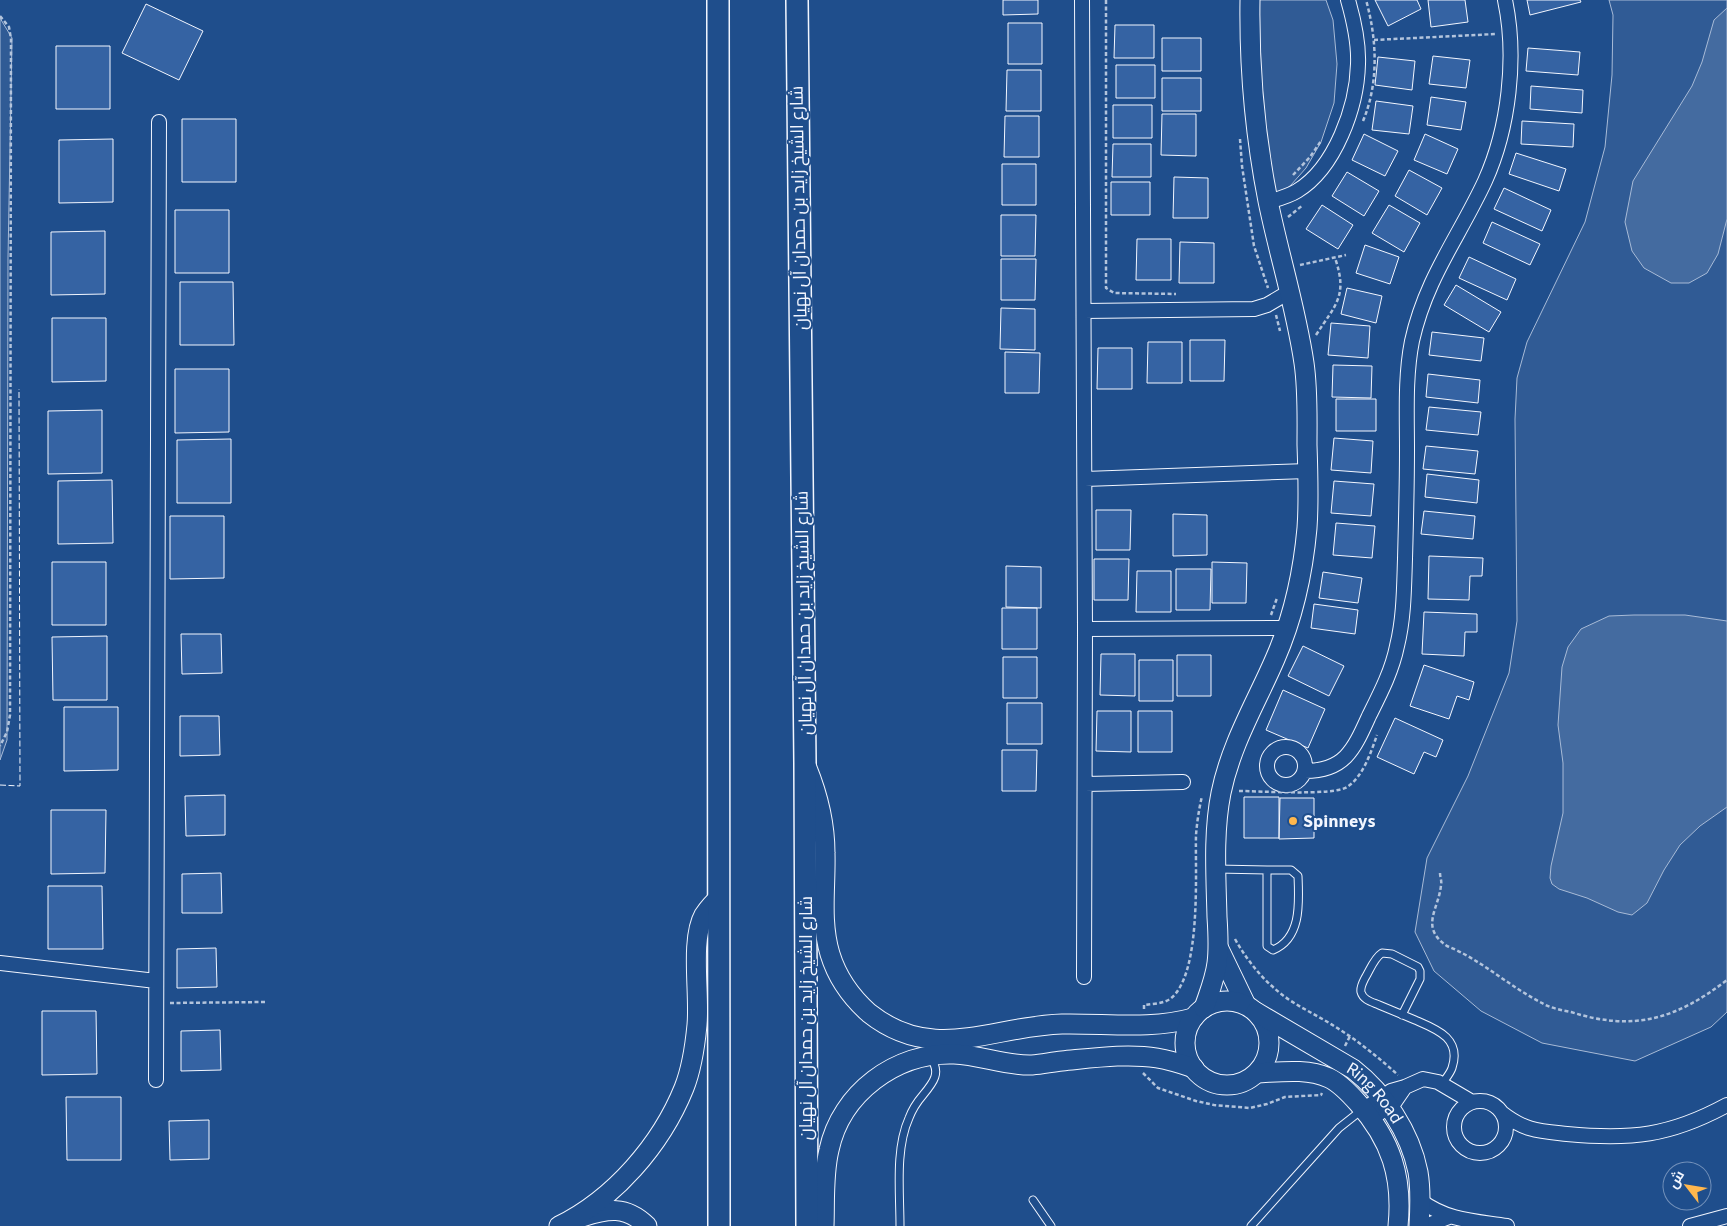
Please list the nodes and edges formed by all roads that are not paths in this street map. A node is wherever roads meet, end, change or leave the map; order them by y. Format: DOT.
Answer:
graph roads {
  1 [pos="718,0"];
  2 [pos="797,0"];
  3 [pos="1082,0"];
  4 [pos="1250,0"];
  5 [pos="1348,0"];
  6 [pos="1505,0"];
  7 [pos="159,122"];
  8 [pos="1268,202"];
  9 [pos="1289,292"];
  10 [pos="1084,311"];
  11 [pos="1308,471"];
  12 [pos="1085,479"];
  13 [pos="1287,628"];
  14 [pos="1085,630"];
  15 [pos="805,763"];
  16 [pos="1305,771"];
  17 [pos="1183,782"];
  18 [pos="1085,784"];
  19 [pos="1216,869"];
  20 [pos="1267,870"];
  21 [pos="719,898"];
  22 [pos="1218,949"];
  23 [pos="0,963"];
  24 [pos="1084,977"];
  25 [pos="156,981"];
  26 [pos="1251,1008"];
  27 [pos="1199,1013"];
  28 [pos="1402,1015"];
  29 [pos="1120,1026"];
  30 [pos="928,1056"];
  31 [pos="1120,1057"];
  32 [pos="1194,1068"];
  33 [pos="1257,1073"];
  34 [pos="156,1080"];
  35 [pos="1444,1085"];
  36 [pos="1385,1102"];
  37 [pos="1472,1102"];
  38 [pos="1727,1105"];
  39 [pos="1459,1112"];
  40 [pos="1502,1113"];
  41 [pos="1367,1114"];
  42 [pos="1533,1130"];
  43 [pos="1501,1142"];
  44 [pos="1033,1200"];
  45 [pos="1421,1201"];
  46 [pos="1727,1216"];
  47 [pos="1448,1217"];
  48 [pos="562,1224"];
  49 [pos="647,1226"];
  50 [pos="719,1226"];
  51 [pos="807,1226"];
  52 [pos="824,1226"];
  53 [pos="900,1226"];
  54 [pos="1051,1226"];
  55 [pos="1251,1226"];
  56 [pos="1398,1226"];
  57 [pos="1419,1226"];
  58 [pos="1425,1226"];
  59 [pos="1507,1226"];
  60 [pos="1690,1226"];
  1 -- 21 [label="main road"];
  2 -- 15 [label="main road, شارع الشيخ زايد بن حمدان آل نهيان"];
  3 -- 10 [label="street"];
  4 -- 8 [label="street"];
  5 -- 8 [label="street"];
  6 -- 16 [label="street"];
  7 -- 25 [label="street"];
  8 -- 9 [label="street"];
  9 -- 10 [label="street"];
  9 -- 11 [label="street"];
  10 -- 12 [label="street"];
  11 -- 12 [label="street"];
  11 -- 13 [label="street"];
  12 -- 14 [label="street"];
  13 -- 14 [label="street"];
  13 -- 19 [label="street"];
  14 -- 18 [label="street"];
  15 -- 29 [label="street"];
  15 -- 51 [label="main road, شارع الشيخ زايد بن حمدان آل نهيان"];
  17 -- 18 [label="street"];
  18 -- 24 [label="street"];
  19 -- 20 [label="lane"];
  19 -- 22 [label="street"];
  20 -- 20 [label="lane"];
  21 -- 48 [label="street"];
  21 -- 50 [label="main road"];
  22 -- 26 [label="street"];
  22 -- 27 [label="street"];
  23 -- 25 [label="street"];
  25 -- 34 [label="street"];
  26 -- 27 [label="street"];
  26 -- 33 [label="street"];
  26 -- 36 [label="street, Ring Road"];
  27 -- 29 [label="street"];
  27 -- 32 [label="street"];
  28 -- 28 [label="lane"];
  28 -- 35 [label="lane"];
  29 -- 31 [label="street"];
  30 -- 31 [label="street"];
  30 -- 52 [label="street"];
  30 -- 53 [label="lane"];
  31 -- 32 [label="street"];
  32 -- 33 [label="street"];
  33 -- 41 [label="street, Ring Road"];
  35 -- 36 [label="street"];
  35 -- 37 [label="street"];
  35 -- 39 [label="street"];
  36 -- 41 [label="street"];
  36 -- 45 [label="street, Ring Road"];
  37 -- 39 [label="street"];
  37 -- 40 [label="street"];
  38 -- 42 [label="street"];
  39 -- 43 [label="street"];
  40 -- 42 [label="street"];
  40 -- 43 [label="street"];
  41 -- 55 [label="lane"];
  41 -- 56 [label="street, Ring Road"];
  42 -- 43 [label="street"];
  44 -- 54 [label="lane"];
  45 -- 47 [label="street"];
  45 -- 57 [label="street, Ring Road"];
  46 -- 60 [label="street"];
  47 -- 58 [label="street"];
  47 -- 59 [label="street"];
  48 -- 49 [label="street"];
}
